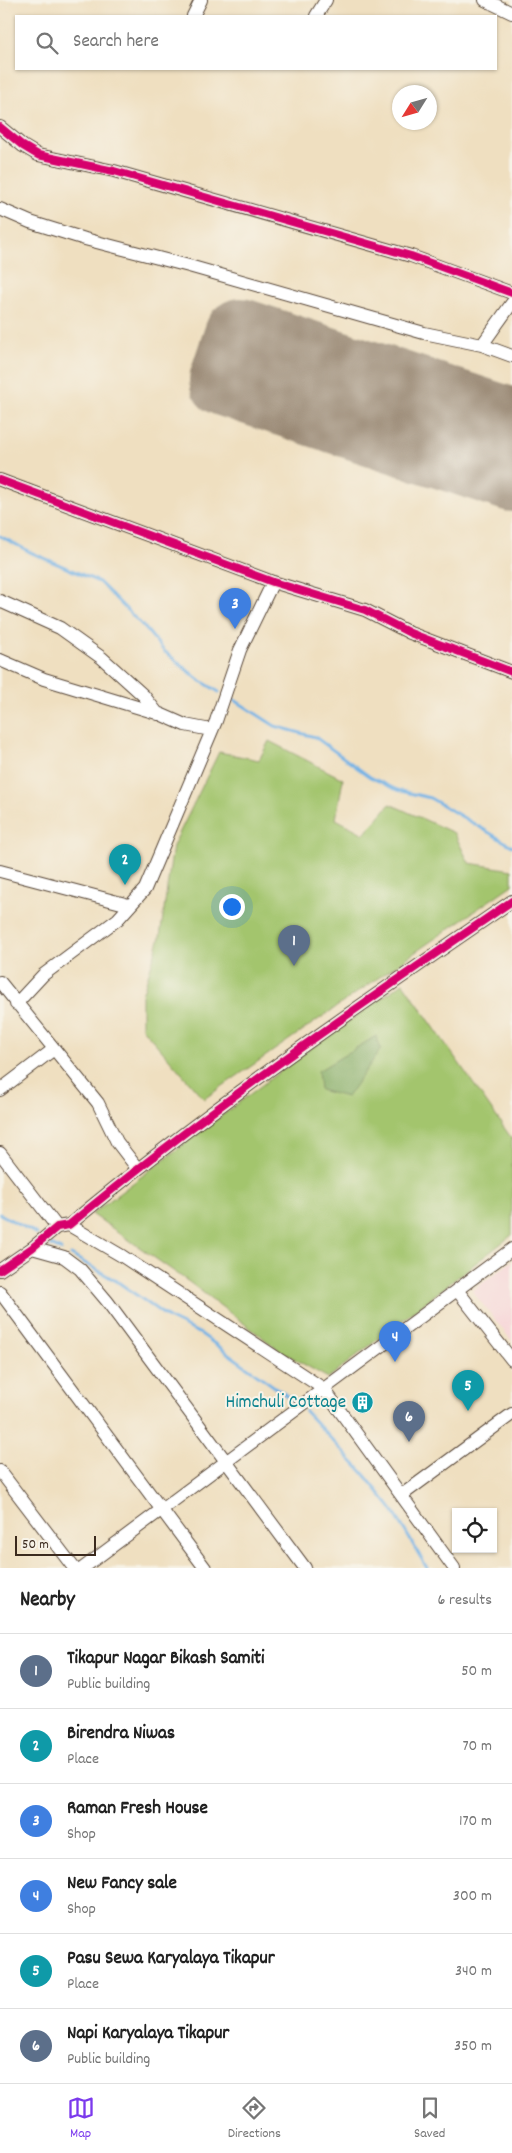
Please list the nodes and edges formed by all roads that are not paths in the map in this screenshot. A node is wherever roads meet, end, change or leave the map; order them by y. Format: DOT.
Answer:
graph roads {
  1 [pos="201,0"];
  2 [pos="326,0"];
  3 [pos="485,0"];
  4 [pos="512,13"];
  5 [pos="194,15"];
  6 [pos="317,15"];
  7 [pos="0,127"];
  8 [pos="0,209"];
  9 [pos="512,293"];
  10 [pos="512,303"];
  11 [pos="482,345"];
  12 [pos="512,356"];
  13 [pos="0,480"];
  14 [pos="273,582"];
  15 [pos="0,601"];
  16 [pos="0,660"];
  17 [pos="512,672"];
  18 [pos="158,714"];
  19 [pos="211,730"];
  20 [pos="0,871"];
  21 [pos="512,901"];
  22 [pos="129,905"];
  23 [pos="0,982"];
  24 [pos="16,1004"];
  25 [pos="54,1048"];
  26 [pos="0,1090"];
  27 [pos="0,1153"];
  28 [pos="138,1168"];
  29 [pos="63,1226"];
  30 [pos="32,1248"];
  31 [pos="512,1249"];
  32 [pos="0,1270"];
  33 [pos="458,1290"];
  34 [pos="0,1292"];
  35 [pos="512,1360"];
  36 [pos="324,1390"];
  37 [pos="512,1414"];
  38 [pos="226,1462"];
  39 [pos="0,1471"];
  40 [pos="402,1495"];
  41 [pos="161,1509"];
  42 [pos="74,1568"];
  43 [pos="83,1568"];
  44 [pos="205,1568"];
  45 [pos="305,1568"];
  46 [pos="454,1568"];
  1 -- 5 [label="street"];
  2 -- 6 [label="street"];
  3 -- 4 [label="street"];
  7 -- 9 [label="street"];
  8 -- 11 [label="street"];
  10 -- 11 [label="street"];
  11 -- 12 [label="street"];
  13 -- 14 [label="street"];
  14 -- 17 [label="street"];
  14 -- 19 [label="street"];
  15 -- 18 [label="street"];
  16 -- 18 [label="street"];
  18 -- 19 [label="street"];
  19 -- 22 [label="street"];
  20 -- 22 [label="street"];
  21 -- 28 [label="street"];
  22 -- 24 [label="street"];
  23 -- 24 [label="street"];
  24 -- 25 [label="street"];
  25 -- 26 [label="street"];
  25 -- 28 [label="street"];
  27 -- 29 [label="street"];
  28 -- 29 [label="street"];
  29 -- 30 [label="street"];
  29 -- 36 [label="street"];
  30 -- 32 [label="street"];
  30 -- 38 [label="street"];
  31 -- 33 [label="street"];
  33 -- 35 [label="street"];
  33 -- 36 [label="street"];
  34 -- 41 [label="street"];
  36 -- 38 [label="street"];
  36 -- 40 [label="street"];
  37 -- 40 [label="street"];
  38 -- 41 [label="street"];
  38 -- 45 [label="street"];
  39 -- 42 [label="street"];
  40 -- 46 [label="street"];
  41 -- 43 [label="street"];
  41 -- 44 [label="street"];
}
